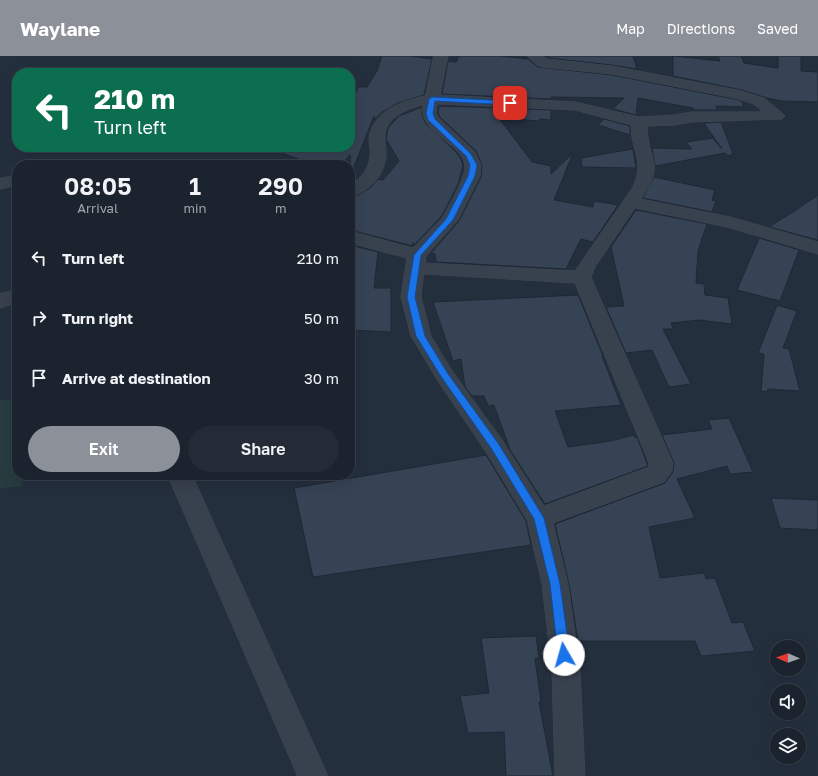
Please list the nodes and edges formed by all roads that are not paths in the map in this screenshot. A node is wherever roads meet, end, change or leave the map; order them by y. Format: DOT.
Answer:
graph roads {
  1 [pos="441,56"];
  2 [pos="534,56"];
  3 [pos="432,99"];
  4 [pos="639,122"];
  5 [pos="12,181"];
  6 [pos="0,184"];
  7 [pos="355,189"];
  8 [pos="631,202"];
  9 [pos="355,239"];
  10 [pos="818,248"];
  11 [pos="416,261"];
  12 [pos="582,277"];
  13 [pos="12,297"];
  14 [pos="0,301"];
  15 [pos="182,480"];
  16 [pos="539,518"];
  17 [pos="313,776"];
  18 [pos="570,776"];
  1 -- 3 [label="street"];
  2 -- 4 [label="street"];
  3 -- 4 [label="street"];
  3 -- 7 [label="street"];
  3 -- 11 [label="street"];
  4 -- 8 [label="street"];
  5 -- 6 [label="street"];
  8 -- 10 [label="street"];
  8 -- 12 [label="street"];
  9 -- 11 [label="street"];
  11 -- 12 [label="street"];
  11 -- 16 [label="street"];
  12 -- 16 [label="street"];
  13 -- 14 [label="street"];
  15 -- 17 [label="street"];
  16 -- 18 [label="street"];
}
